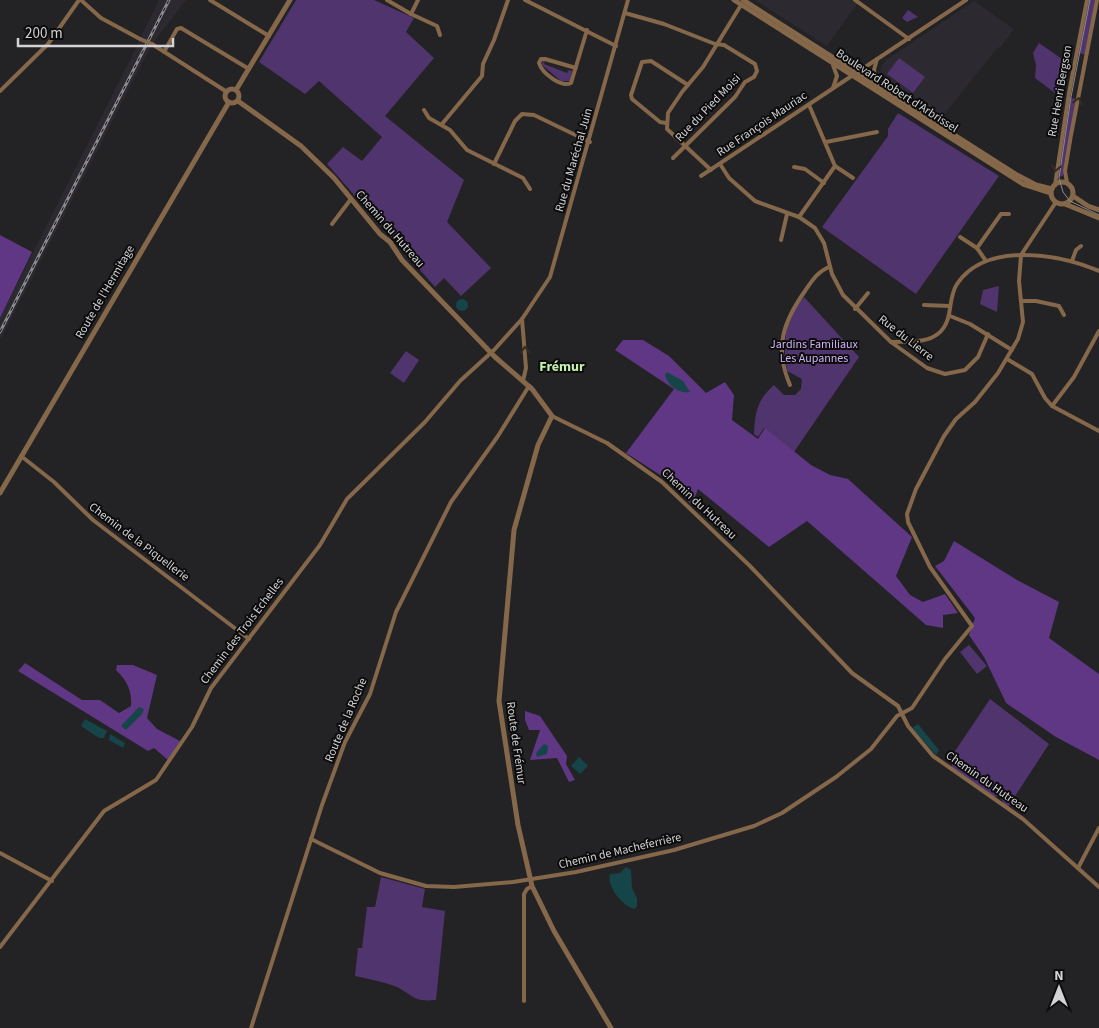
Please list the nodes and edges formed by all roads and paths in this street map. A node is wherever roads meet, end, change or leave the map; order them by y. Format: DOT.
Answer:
graph roads {
  1 [pos="80,0"];
  2 [pos="210,0"];
  3 [pos="290,0"];
  4 [pos="387,0"];
  5 [pos="418,0"];
  6 [pos="508,0"];
  7 [pos="525,0"];
  8 [pos="628,0"];
  9 [pos="734,0"];
  10 [pos="855,0"];
  11 [pos="966,0"];
  12 [pos="1087,0"];
  13 [pos="1097,0"];
  14 [pos="742,2"];
  15 [pos="411,14"];
  16 [pos="624,14"];
  17 [pos="587,30"];
  18 [pos="269,36"];
  19 [pos="440,36"];
  20 [pos="908,38"];
  21 [pos="715,44"];
  22 [pos="616,46"];
  23 [pos="164,52"];
  24 [pos="877,59"];
  25 [pos="830,60"];
  26 [pos="576,68"];
  27 [pos="249,69"];
  28 [pos="856,74"];
  29 [pos="876,83"];
  30 [pos="688,85"];
  31 [pos="833,88"];
  32 [pos="236,90"];
  33 [pos="0,91"];
  34 [pos="227,92"];
  35 [pos="238,101"];
  36 [pos="229,102"];
  37 [pos="809,105"];
  38 [pos="424,110"];
  39 [pos="666,123"];
  40 [pos="442,124"];
  41 [pos="877,132"];
  42 [pos="590,142"];
  43 [pos="826,142"];
  44 [pos="685,146"];
  45 [pos="673,158"];
  46 [pos="494,164"];
  47 [pos="720,164"];
  48 [pos="835,166"];
  49 [pos="794,167"];
  50 [pos="711,170"];
  51 [pos="701,176"];
  52 [pos="853,178"];
  53 [pos="824,183"];
  54 [pos="1066,183"];
  55 [pos="530,189"];
  56 [pos="1053,189"];
  57 [pos="1073,196"];
  58 [pos="351,200"];
  59 [pos="1056,202"];
  60 [pos="1065,204"];
  61 [pos="1099,210"];
  62 [pos="787,214"];
  63 [pos="1009,214"];
  64 [pos="799,217"];
  65 [pos="1099,218"];
  66 [pos="332,224"];
  67 [pos="960,236"];
  68 [pos="781,240"];
  69 [pos="1081,246"];
  70 [pos="977,248"];
  71 [pos="1020,255"];
  72 [pos="986,261"];
  73 [pos="1072,261"];
  74 [pos="829,267"];
  75 [pos="1099,271"];
  76 [pos="868,294"];
  77 [pos="1022,301"];
  78 [pos="924,305"];
  79 [pos="950,306"];
  80 [pos="855,309"];
  81 [pos="1064,315"];
  82 [pos="950,316"];
  83 [pos="522,319"];
  84 [pos="1099,332"];
  85 [pos="988,334"];
  86 [pos="891,342"];
  87 [pos="1012,350"];
  88 [pos="490,352"];
  89 [pos="1007,359"];
  90 [pos="523,381"];
  91 [pos="790,385"];
  92 [pos="529,386"];
  93 [pos="1052,406"];
  94 [pos="552,416"];
  95 [pos="1099,431"];
  96 [pos="21,456"];
  97 [pos="0,493"];
  98 [pos="249,639"];
  99 [pos="902,714"];
  100 [pos="1099,828"];
  101 [pos="310,839"];
  102 [pos="0,853"];
  103 [pos="1078,868"];
  104 [pos="530,880"];
  105 [pos="52,881"];
  106 [pos="532,886"];
  107 [pos="1099,887"];
  108 [pos="0,947"];
  109 [pos="524,1001"];
  110 [pos="251,1028"];
  111 [pos="611,1028"];
  1 -- 23 [label="street, bridge"];
  1 -- 33 [label="street"];
  2 -- 18 [label="street"];
  3 -- 18 [label="street"];
  4 -- 15 [label="street"];
  5 -- 15 [label="street"];
  6 -- 40 [label="street"];
  7 -- 17 [label="street"];
  8 -- 16 [label="street, Rue du Maréchal Juin"];
  9 -- 14 [label="street, Boulevard Robert d'Arbrissel"];
  10 -- 20 [label="street"];
  11 -- 20 [label="street, Rue François Mauriac"];
  12 -- 56 [label="street, Rue Henri Bergson, one-way"];
  54 -- 13 [label="street, Rue Henri Bergson, one-way"];
  14 -- 21 [label="street"];
  14 -- 25 [label="street, Boulevard Robert d'Arbrissel"];
  14 -- 28 [label="street, Boulevard Robert d'Arbrissel"];
  15 -- 19 [label="street"];
  16 -- 21 [label="street, Rue du Pied Moisi"];
  16 -- 22 [label="street, Rue du Maréchal Juin"];
  17 -- 22 [label="street"];
  17 -- 26 [label="street"];
  18 -- 27 [label="street"];
  20 -- 24 [label="street, Rue François Mauriac"];
  21 -- 30 [label="street"];
  21 -- 44 [label="street, Rue du Pied Moisi"];
  22 -- 42 [label="street, Rue du Maréchal Juin"];
  23 -- 27 [label="street"];
  23 -- 34 [label="street"];
  24 -- 28 [label="street, Rue François Mauriac"];
  24 -- 29 [label="street"];
  25 -- 28 [label="street, Boulevard Robert d'Arbrissel"];
  25 -- 31 [label="street"];
  26 -- 26 [label="street"];
  27 -- 32 [label="street"];
  28 -- 29 [label="street, Boulevard Robert d'Arbrissel"];
  28 -- 31 [label="street, Rue François Mauriac"];
  28 -- 56 [label="street, Boulevard Robert d'Arbrissel"];
  29 -- 56 [label="street, Boulevard Robert d'Arbrissel"];
  30 -- 39 [label="street"];
  30 -- 39 [label="street"];
  31 -- 37 [label="street, Rue François Mauriac"];
  32 -- 34 [label="street"];
  32 -- 35 [label="street"];
  34 -- 36 [label="street"];
  35 -- 36 [label="street"];
  35 -- 58 [label="street, Chemin du Hutreau"];
  36 -- 96 [label="street, Route de l'Hermitage"];
  37 -- 43 [label="street"];
  37 -- 47 [label="street, Rue François Mauriac"];
  38 -- 40 [label="street"];
  39 -- 44 [label="street"];
  40 -- 46 [label="street"];
  41 -- 43 [label="street"];
  42 -- 46 [label="street"];
  42 -- 83 [label="street, Rue du Maréchal Juin"];
  43 -- 48 [label="street"];
  44 -- 45 [label="street, Rue du Pied Moisi"];
  44 -- 50 [label="street"];
  46 -- 55 [label="street"];
  47 -- 50 [label="street, Rue François Mauriac"];
  47 -- 62 [label="street, Rue du Lierre"];
  48 -- 52 [label="street"];
  48 -- 53 [label="street"];
  49 -- 53 [label="street"];
  50 -- 51 [label="street, Rue François Mauriac"];
  53 -- 64 [label="street"];
  54 -- 56 [label="street"];
  54 -- 57 [label="street"];
  56 -- 59 [label="street"];
  57 -- 60 [label="street"];
  57 -- 61 [label="street"];
  58 -- 66 [label="street"];
  58 -- 88 [label="street, Chemin du Hutreau"];
  59 -- 60 [label="street"];
  59 -- 71 [label="street"];
  60 -- 65 [label="street"];
  62 -- 64 [label="street, Rue du Lierre"];
  62 -- 68 [label="street"];
  63 -- 70 [label="street"];
  64 -- 74 [label="street, Rue du Lierre"];
  67 -- 70 [label="street"];
  69 -- 73 [label="street"];
  70 -- 72 [label="street"];
  71 -- 72 [label="street"];
  71 -- 73 [label="street"];
  71 -- 77 [label="street"];
  72 -- 79 [label="street"];
  73 -- 75 [label="street"];
  74 -- 80 [label="street, Rue du Lierre"];
  74 -- 91 [label="street"];
  76 -- 80 [label="street"];
  77 -- 81 [label="street"];
  77 -- 87 [label="street"];
  78 -- 79 [label="street"];
  79 -- 82 [label="street"];
  80 -- 86 [label="street, Rue du Lierre"];
  82 -- 85 [label="street"];
  82 -- 86 [label="street"];
  83 -- 88 [label="street, Rue du Maréchal Juin"];
  90 -- 83 [label="street, one-way"];
  84 -- 93 [label="street"];
  85 -- 86 [label="street, Rue du Lierre"];
  85 -- 87 [label="street"];
  87 -- 89 [label="street"];
  88 -- 90 [label="street, Chemin du Hutreau"];
  88 -- 98 [label="street, Chemin des Trois Echelles"];
  89 -- 93 [label="street"];
  89 -- 99 [label="street, Chemin de Macheferrière"];
  90 -- 92 [label="street, Chemin du Hutreau"];
  92 -- 94 [label="street, Chemin du Hutreau"];
  92 -- 101 [label="street, Route de la Roche"];
  93 -- 95 [label="street"];
  94 -- 99 [label="street, Chemin du Hutreau"];
  94 -- 104 [label="street, Route de Frémur"];
  96 -- 97 [label="street, Route de l'Hermitage"];
  96 -- 98 [label="street, Chemin de la Piquellerie"];
  98 -- 105 [label="street, Chemin des Trois Echelles"];
  99 -- 103 [label="street, Chemin du Hutreau"];
  99 -- 104 [label="street, Chemin de Macheferrière"];
  100 -- 103 [label="street"];
  101 -- 104 [label="street, Chemin de Macheferrière"];
  101 -- 110 [label="street, Route de la Roche"];
  102 -- 105 [label="street"];
  103 -- 107 [label="street, Chemin du Hutreau"];
  104 -- 106 [label="street, Route de Frémur"];
  105 -- 108 [label="street, Chemin des Trois Echelles"];
  106 -- 109 [label="street"];
  106 -- 111 [label="street, Route de Frémur"];
}
